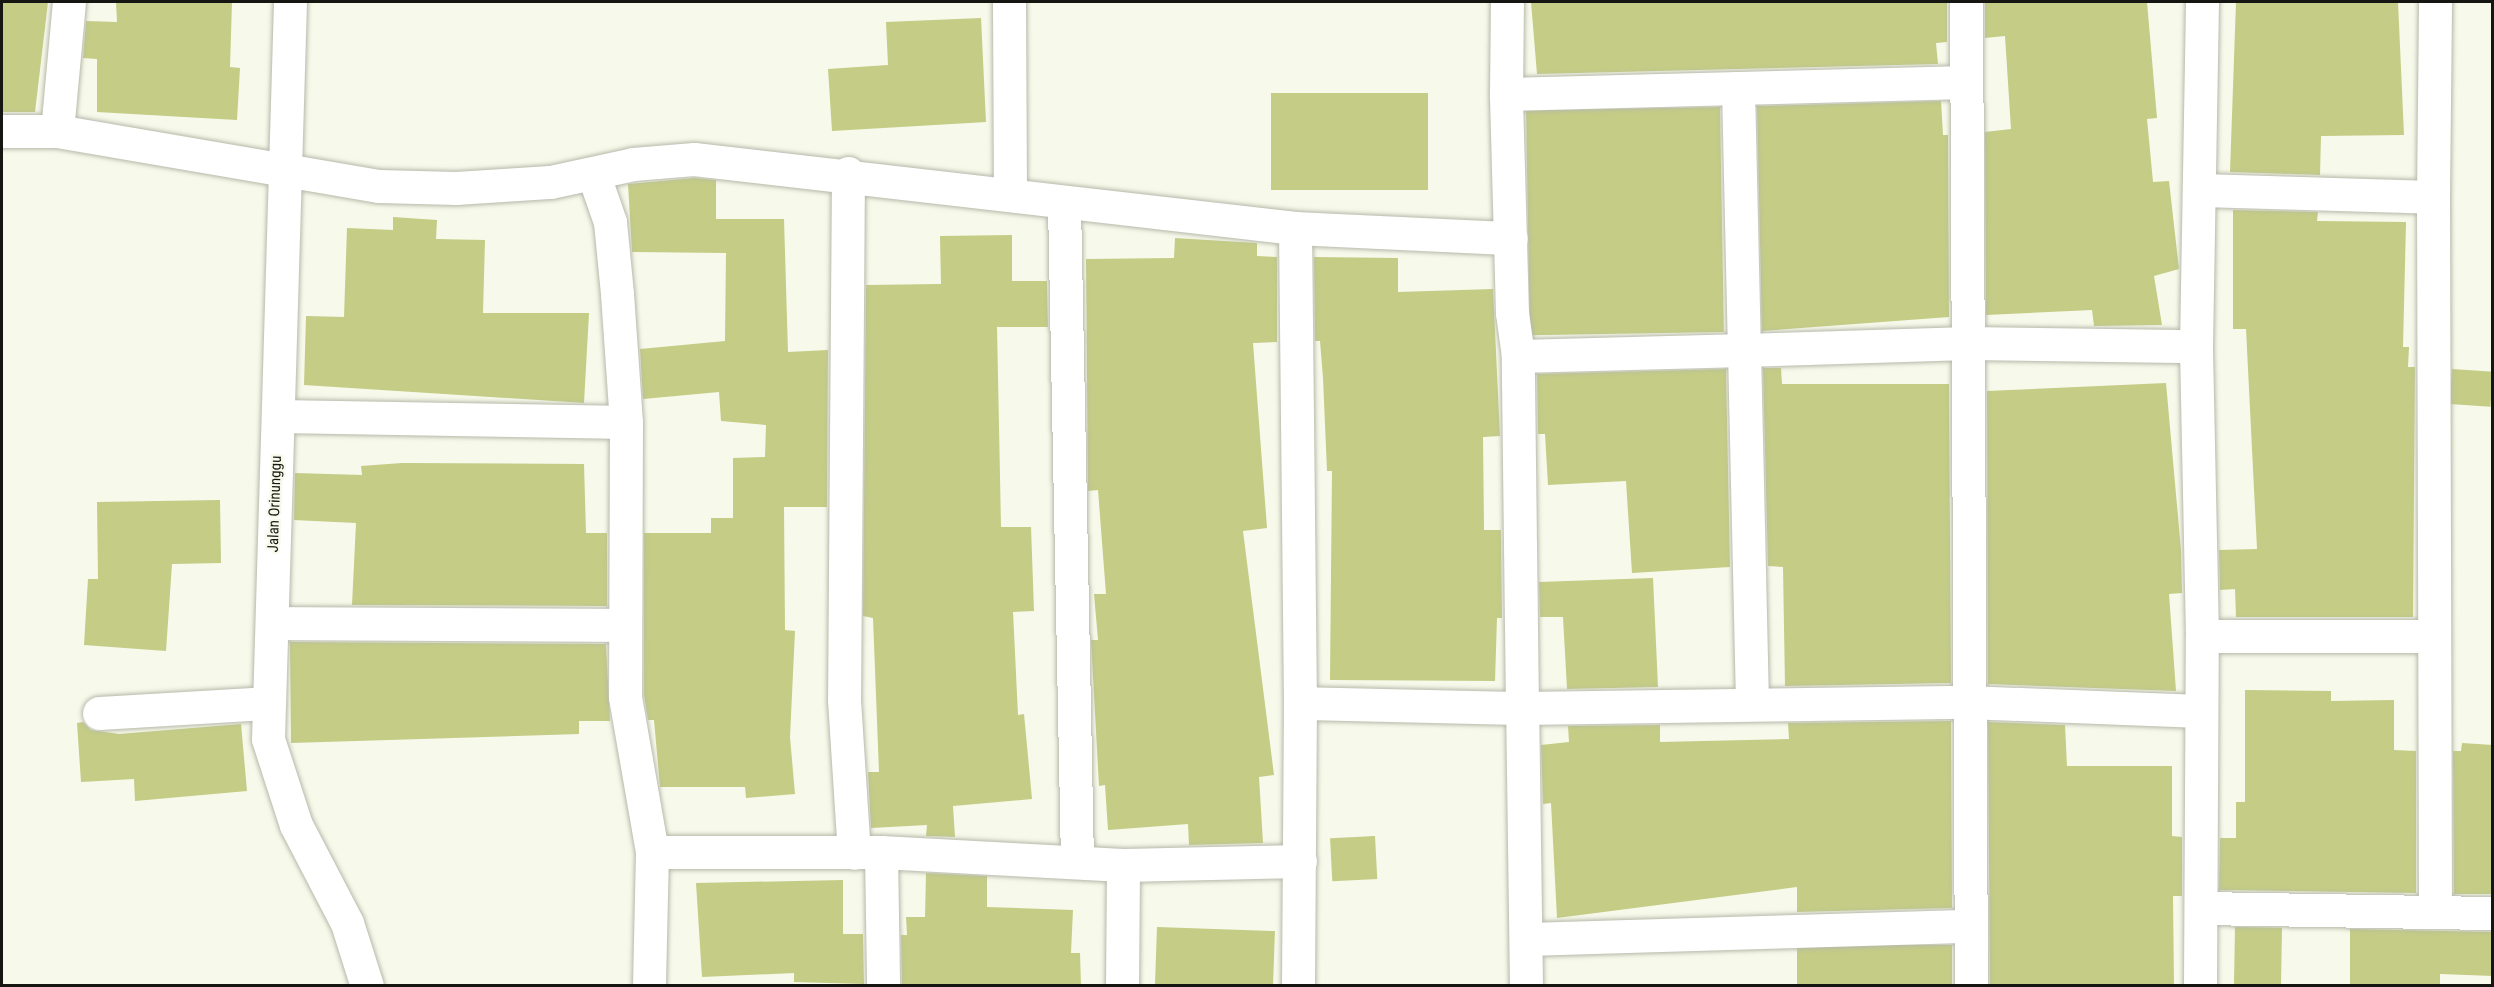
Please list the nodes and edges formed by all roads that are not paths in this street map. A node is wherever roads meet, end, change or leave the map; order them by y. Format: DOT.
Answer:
graph roads {
  1 [pos="69,2"];
  2 [pos="290,2"];
  3 [pos="1009,2"];
  4 [pos="1507,2"];
  5 [pos="1966,2"];
  6 [pos="2202,2"];
  7 [pos="2435,2"];
  8 [pos="1966,82"];
  9 [pos="1738,88"];
  10 [pos="1506,94"];
  11 [pos="2,131"];
  12 [pos="57,131"];
  13 [pos="282,167"];
  14 [pos="848,173"];
  15 [pos="594,176"];
  16 [pos="2201,190"];
  17 [pos="1010,194"];
  18 [pos="2433,197"];
  19 [pos="1064,203"];
  20 [pos="1295,228"];
  21 [pos="1511,238"];
  22 [pos="1968,343"];
  23 [pos="2196,346"];
  24 [pos="1744,350"];
  25 [pos="1518,356"];
  26 [pos="280,416"];
  27 [pos="626,422"];
  28 [pos="274,623"];
  29 [pos="623,625"];
  30 [pos="2202,636"];
  31 [pos="2434,636"];
  32 [pos="1967,702"];
  33 [pos="266,703"];
  34 [pos="1300,703"];
  35 [pos="1752,703"];
  36 [pos="1522,708"];
  37 [pos="2200,711"];
  38 [pos="99,713"];
  39 [pos="652,852"];
  40 [pos="867,852"];
  41 [pos="1300,861"];
  42 [pos="1077,862"];
  43 [pos="1123,866"];
  44 [pos="2202,908"];
  45 [pos="2435,908"];
  46 [pos="2493,913"];
  47 [pos="1971,926"];
  48 [pos="1527,939"];
  49 [pos="367,986"];
  50 [pos="649,986"];
  51 [pos="883,986"];
  52 [pos="1122,986"];
  53 [pos="1298,986"];
  54 [pos="1526,986"];
  55 [pos="1971,986"];
  56 [pos="2200,986"];
  1 -- 12 [label="street"];
  2 -- 13 [label="street, Jalan Orinunggu"];
  3 -- 17 [label="street"];
  4 -- 10 [label="street"];
  5 -- 8 [label="street"];
  6 -- 16 [label="street"];
  7 -- 18 [label="street"];
  8 -- 9 [label="street"];
  8 -- 22 [label="street"];
  9 -- 10 [label="street"];
  9 -- 24 [label="street"];
  10 -- 21 [label="street"];
  11 -- 12 [label="street"];
  12 -- 13 [label="street"];
  13 -- 15 [label="street"];
  13 -- 26 [label="street, Jalan Orinunggu"];
  14 -- 15 [label="street"];
  14 -- 17 [label="street"];
  14 -- 40 [label="street"];
  15 -- 27 [label="street"];
  16 -- 18 [label="street"];
  16 -- 23 [label="street"];
  17 -- 19 [label="street"];
  18 -- 31 [label="street"];
  19 -- 20 [label="street"];
  19 -- 42 [label="street"];
  20 -- 21 [label="street"];
  20 -- 34 [label="street"];
  21 -- 25 [label="street"];
  22 -- 23 [label="street"];
  22 -- 24 [label="street"];
  22 -- 32 [label="street"];
  23 -- 30 [label="street"];
  24 -- 25 [label="street"];
  24 -- 35 [label="street"];
  25 -- 36 [label="street"];
  26 -- 27 [label="street"];
  26 -- 28 [label="street, Jalan Orinunggu"];
  27 -- 29 [label="street"];
  28 -- 29 [label="street"];
  28 -- 33 [label="street, Jalan Orinunggu"];
  29 -- 39 [label="street"];
  30 -- 31 [label="street"];
  30 -- 37 [label="street"];
  31 -- 45 [label="street"];
  32 -- 35 [label="street"];
  32 -- 37 [label="street"];
  32 -- 47 [label="street"];
  33 -- 38 [label="street"];
  33 -- 49 [label="street, Jalan Orinunggu"];
  34 -- 36 [label="street"];
  34 -- 41 [label="street"];
  35 -- 36 [label="street"];
  36 -- 48 [label="street"];
  37 -- 44 [label="street"];
  39 -- 40 [label="street"];
  39 -- 50 [label="street"];
  40 -- 42 [label="street"];
  40 -- 51 [label="street"];
  41 -- 43 [label="street"];
  41 -- 53 [label="street"];
  42 -- 43 [label="street"];
  43 -- 52 [label="street"];
  44 -- 45 [label="street"];
  44 -- 56 [label="street"];
  45 -- 46 [label="street"];
  47 -- 48 [label="street"];
  47 -- 55 [label="street"];
  48 -- 54 [label="street"];
}
